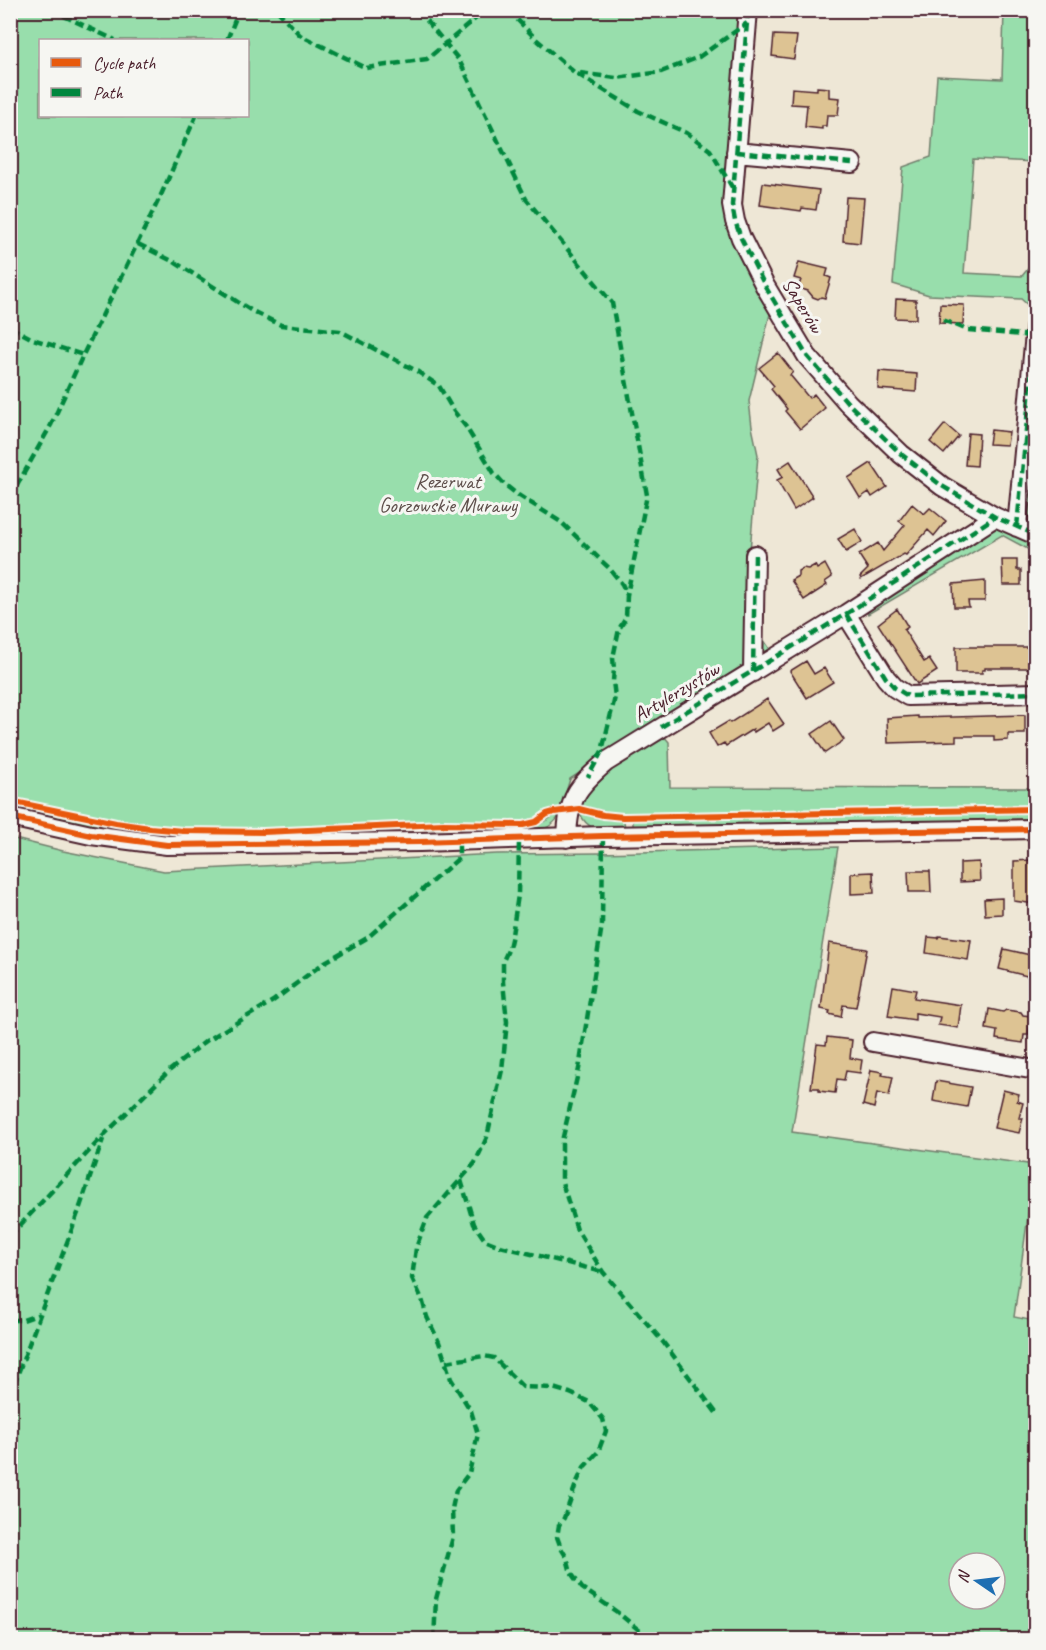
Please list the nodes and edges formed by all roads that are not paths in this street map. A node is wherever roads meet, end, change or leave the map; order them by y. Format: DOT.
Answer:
graph roads {
  1 [pos="748,10"];
  2 [pos="736,152"];
  3 [pos="852,162"];
  4 [pos="1035,323"];
  5 [pos="995,518"];
  6 [pos="1017,527"];
  7 [pos="1035,535"];
  8 [pos="755,555"];
  9 [pos="846,614"];
  10 [pos="753,672"];
  11 [pos="1035,693"];
  12 [pos="10,817"];
  13 [pos="1035,829"];
  14 [pos="567,838"];
  15 [pos="873,1042"];
  16 [pos="1035,1070"];
  1 -- 2 [label="street, Saperów"];
  2 -- 3 [label="street"];
  2 -- 5 [label="street, Saperów"];
  4 -- 6 [label="street"];
  5 -- 6 [label="street, Saperów"];
  5 -- 9 [label="street, Artylerzystów"];
  6 -- 7 [label="street, Saperów"];
  8 -- 10 [label="street"];
  9 -- 10 [label="street, Artylerzystów"];
  9 -- 11 [label="street"];
  10 -- 14 [label="street, Artylerzystów"];
  12 -- 14 [label="street"];
  13 -- 14 [label="street"];
  15 -- 16 [label="street"];
}
